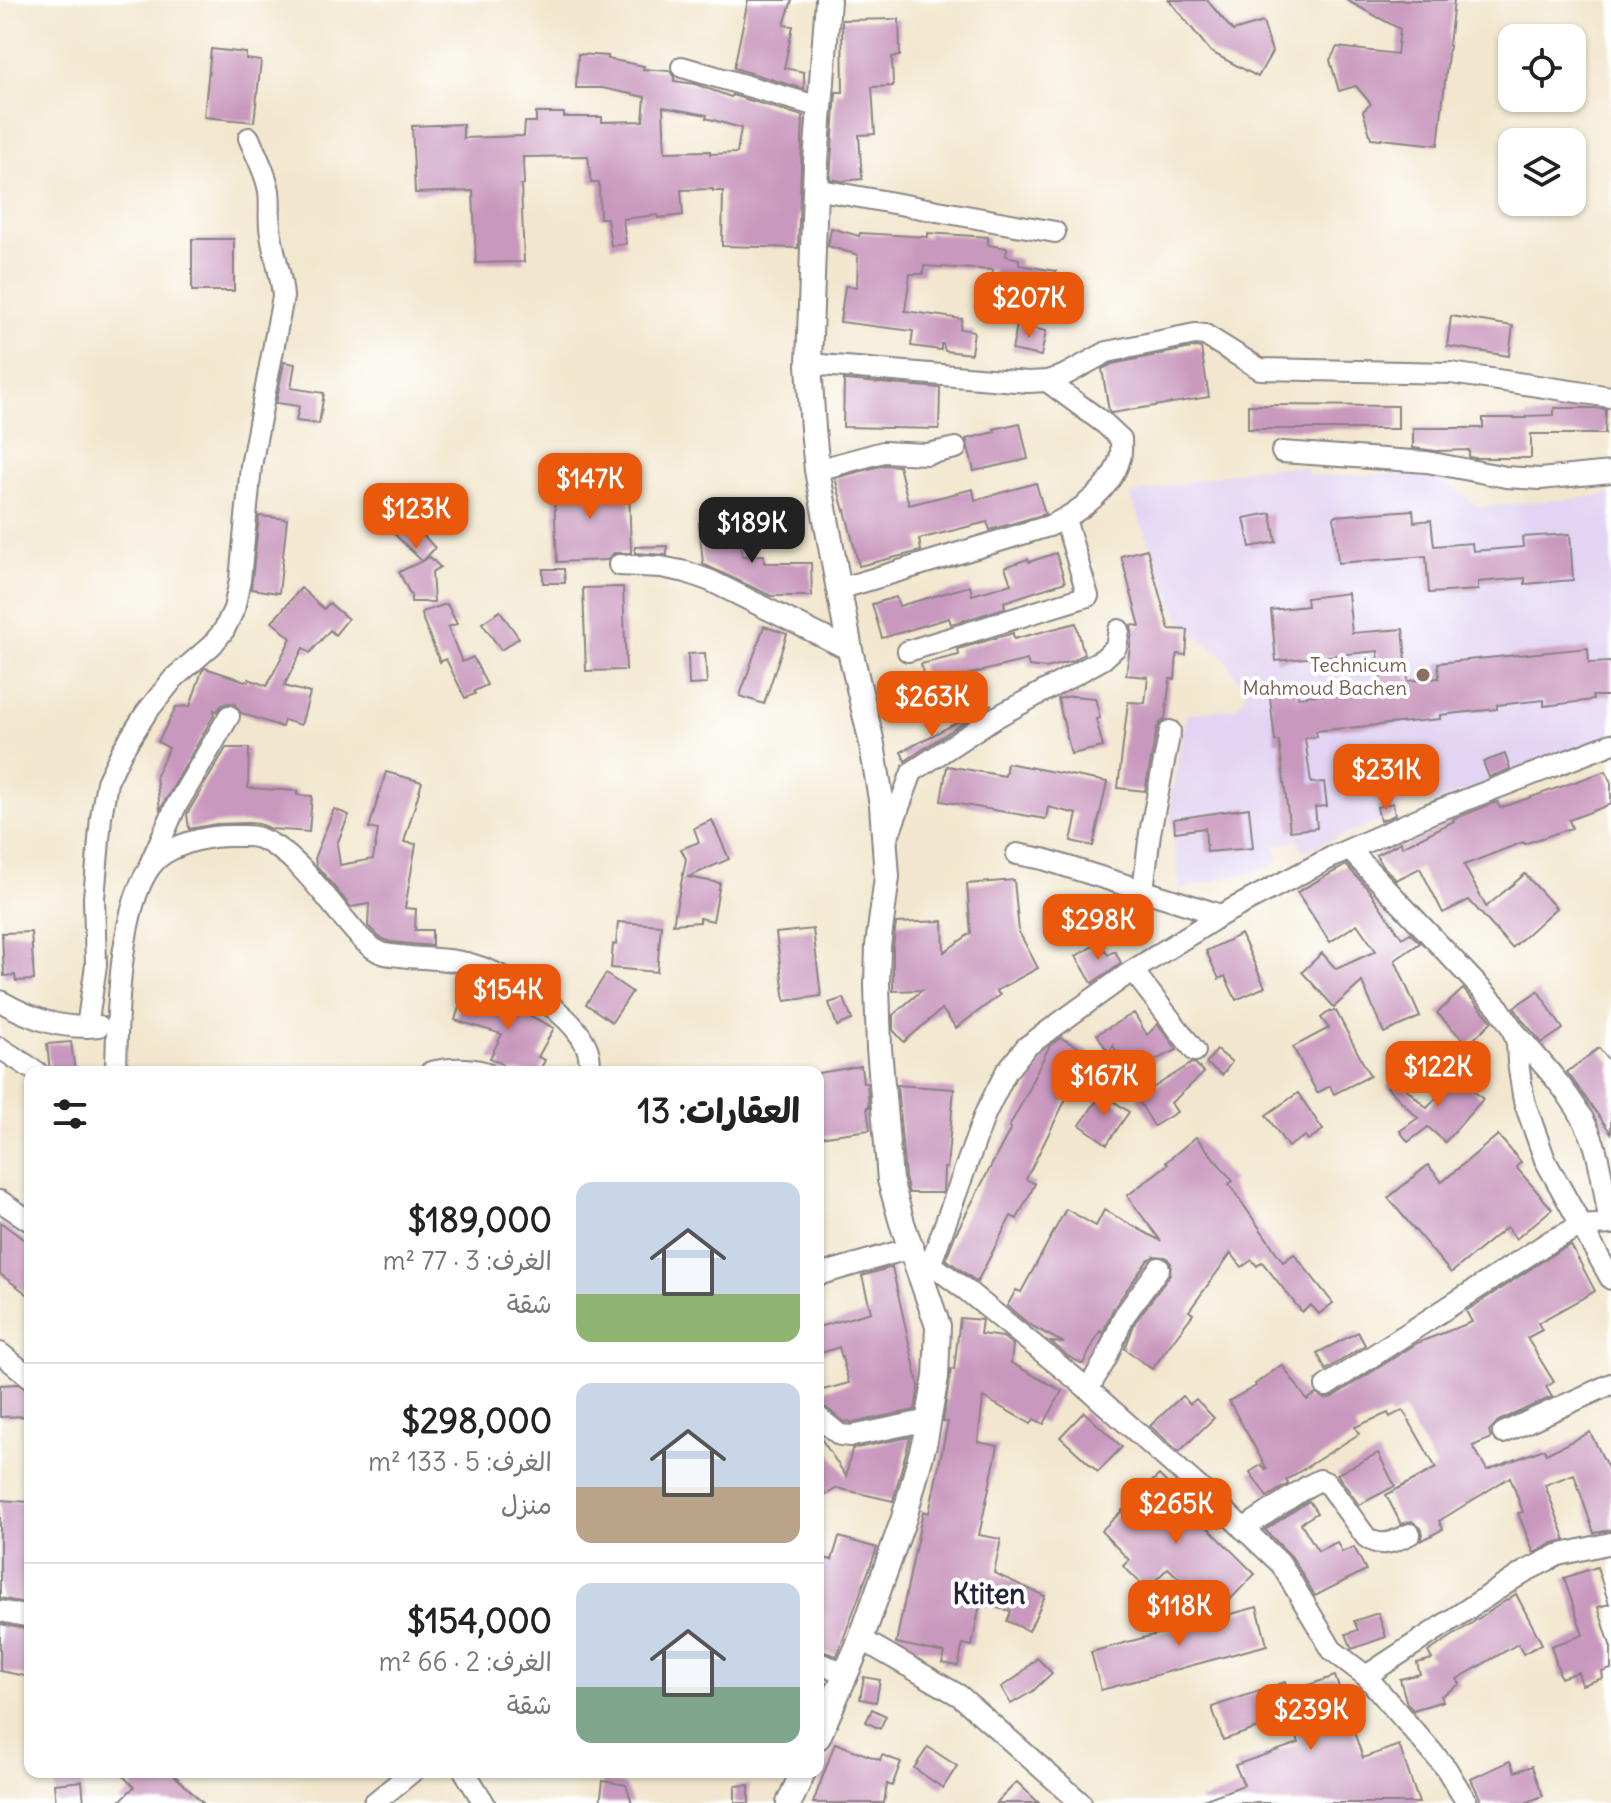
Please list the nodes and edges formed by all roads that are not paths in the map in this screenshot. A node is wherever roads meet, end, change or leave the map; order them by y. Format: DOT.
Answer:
graph roads {
  1 [pos="828,0"];
  2 [pos="682,67"];
  3 [pos="820,107"];
  4 [pos="249,138"];
  5 [pos="815,189"];
  6 [pos="1055,232"];
  7 [pos="809,364"];
  8 [pos="1047,381"];
  9 [pos="1611,397"];
  10 [pos="956,448"];
  11 [pos="1282,452"];
  12 [pos="817,470"];
  13 [pos="1611,472"];
  14 [pos="1065,519"];
  15 [pos="619,565"];
  16 [pos="839,589"];
  17 [pos="1119,630"];
  18 [pos="850,650"];
  19 [pos="908,651"];
  20 [pos="229,716"];
  21 [pos="1170,731"];
  22 [pos="1611,744"];
  23 [pos="885,846"];
  24 [pos="1350,850"];
  25 [pos="1017,854"];
  26 [pos="145,876"];
  27 [pos="1143,890"];
  28 [pos="1221,915"];
  29 [pos="1133,971"];
  30 [pos="0,1001"];
  31 [pos="117,1024"];
  32 [pos="87,1027"];
  33 [pos="1512,1028"];
  34 [pos="0,1048"];
  35 [pos="1195,1051"];
  36 [pos="28,1066"];
  37 [pos="116,1066"];
  38 [pos="590,1066"];
  39 [pos="0,1201"];
  40 [pos="24,1217"];
  41 [pos="1611,1224"];
  42 [pos="1581,1226"];
  43 [pos="911,1248"];
  44 [pos="1159,1268"];
  45 [pos="824,1273"];
  46 [pos="927,1273"];
  47 [pos="1611,1279"];
  48 [pos="0,1353"];
  49 [pos="24,1372"];
  50 [pos="1611,1384"];
  51 [pos="1326,1386"];
  52 [pos="1088,1389"];
  53 [pos="929,1420"];
  54 [pos="824,1422"];
  55 [pos="1503,1433"];
  56 [pos="1243,1529"];
  57 [pos="1410,1534"];
  58 [pos="1611,1543"];
  59 [pos="0,1611"];
  60 [pos="24,1616"];
  61 [pos="861,1639"];
  62 [pos="824,1665"];
  63 [pos="846,1673"];
  64 [pos="1366,1676"];
  65 [pos="824,1723"];
  66 [pos="405,1778"];
  67 [pos="469,1778"];
  68 [pos="800,1778"];
  69 [pos="374,1803"];
  70 [pos="484,1803"];
  71 [pos="789,1803"];
  72 [pos="1081,1803"];
  73 [pos="1467,1803"];
  1 -- 3 [label="street"];
  2 -- 3 [label="street"];
  3 -- 5 [label="street"];
  4 -- 32 [label="street"];
  5 -- 6 [label="street"];
  5 -- 7 [label="street"];
  7 -- 8 [label="street"];
  7 -- 12 [label="street"];
  8 -- 9 [label="street"];
  8 -- 14 [label="street"];
  10 -- 12 [label="street"];
  11 -- 13 [label="street"];
  12 -- 16 [label="street"];
  14 -- 16 [label="street"];
  14 -- 19 [label="street"];
  15 -- 18 [label="street"];
  16 -- 18 [label="street"];
  17 -- 23 [label="street"];
  18 -- 23 [label="street"];
  20 -- 26 [label="street"];
  21 -- 27 [label="street"];
  22 -- 24 [label="street"];
  23 -- 43 [label="street"];
  24 -- 28 [label="street"];
  24 -- 33 [label="street"];
  25 -- 27 [label="street"];
  26 -- 31 [label="street"];
  26 -- 38 [label="street"];
  27 -- 28 [label="street"];
  28 -- 29 [label="street"];
  29 -- 35 [label="street"];
  29 -- 46 [label="street"];
  30 -- 32 [label="street"];
  31 -- 32 [label="street"];
  31 -- 37 [label="street"];
  33 -- 41 [label="street"];
  33 -- 42 [label="street"];
  34 -- 36 [label="street"];
  39 -- 40 [label="street"];
  41 -- 42 [label="street"];
  42 -- 47 [label="street"];
  42 -- 51 [label="street"];
  43 -- 45 [label="street"];
  43 -- 46 [label="street"];
  44 -- 52 [label="street"];
  46 -- 52 [label="street"];
  46 -- 53 [label="street"];
  48 -- 49 [label="street"];
  50 -- 55 [label="street"];
  52 -- 56 [label="street"];
  53 -- 54 [label="street"];
  53 -- 61 [label="street"];
  56 -- 57 [label="street"];
  56 -- 64 [label="street"];
  58 -- 64 [label="street"];
  59 -- 60 [label="street"];
  61 -- 63 [label="street"];
  61 -- 72 [label="street"];
  62 -- 63 [label="street"];
  63 -- 65 [label="street"];
  64 -- 73 [label="street"];
  66 -- 69 [label="street"];
  67 -- 70 [label="street"];
  68 -- 71 [label="street"];
}
